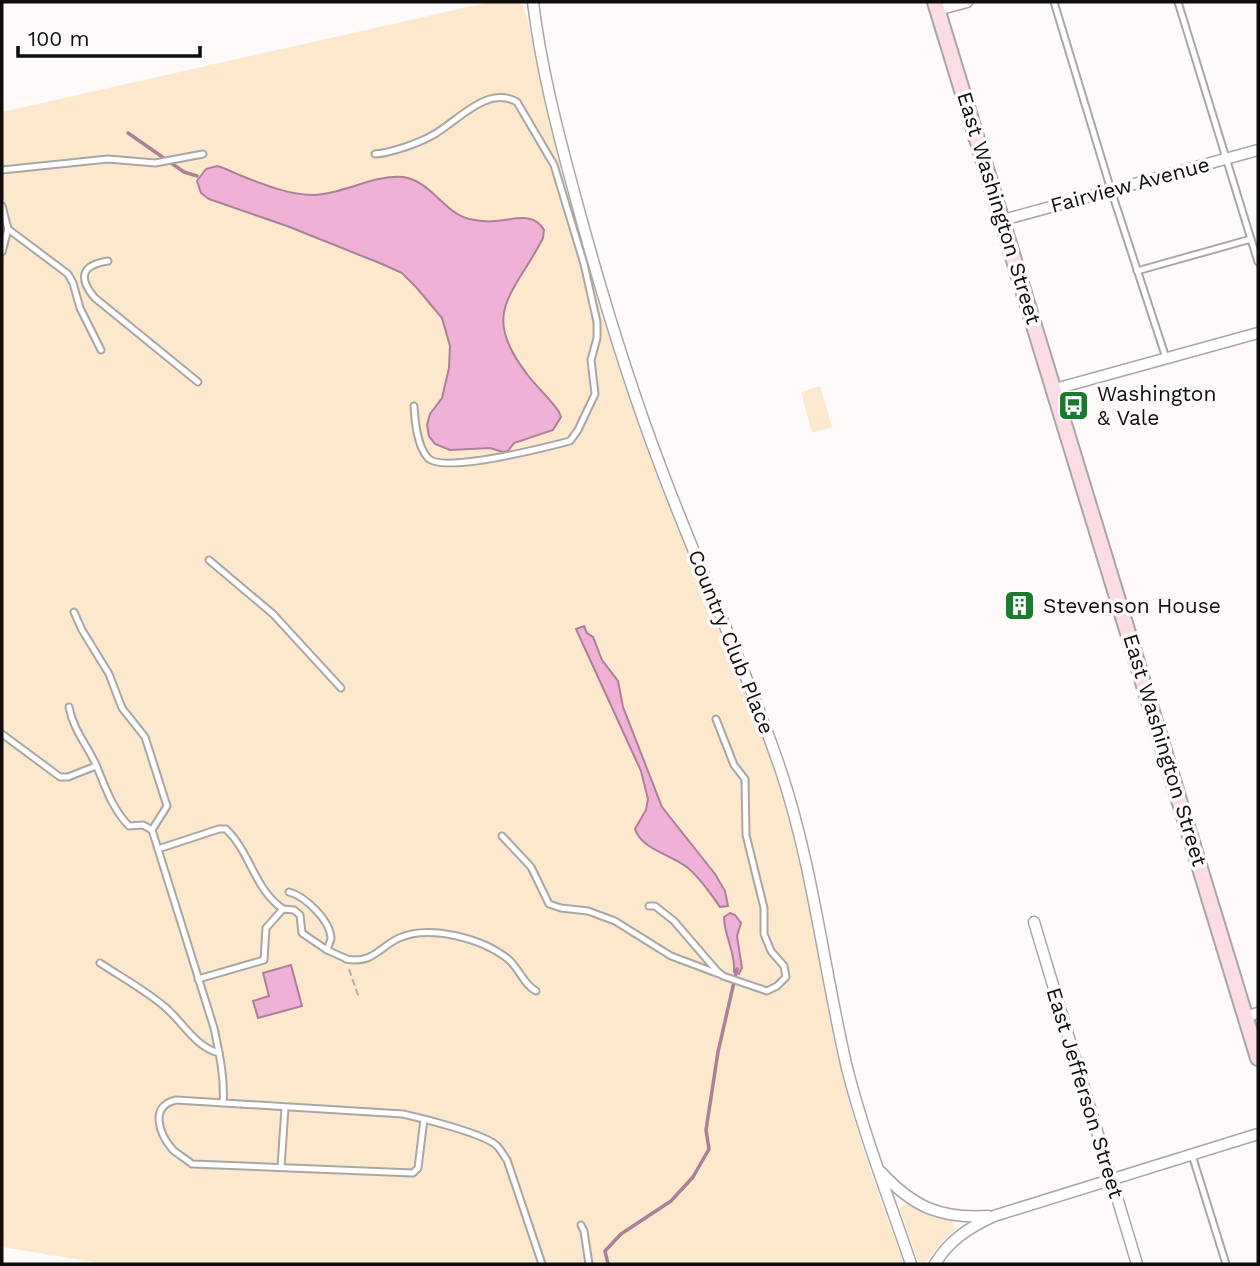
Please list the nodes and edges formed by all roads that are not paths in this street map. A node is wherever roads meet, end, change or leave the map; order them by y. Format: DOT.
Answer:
graph roads {
  1 [pos="531,2"];
  2 [pos="967,2"];
  3 [pos="1054,2"];
  4 [pos="1178,2"];
  5 [pos="936,6"];
  6 [pos="1258,150"];
  7 [pos="203,154"];
  8 [pos="375,154"];
  9 [pos="1227,158"];
  10 [pos="2,170"];
  11 [pos="1111,190"];
  12 [pos="2,206"];
  13 [pos="1003,220"];
  14 [pos="8,229"];
  15 [pos="1251,239"];
  16 [pos="2,252"];
  17 [pos="108,261"];
  18 [pos="1258,262"];
  19 [pos="1137,271"];
  20 [pos="1258,333"];
  21 [pos="101,350"];
  22 [pos="1166,358"];
  23 [pos="198,382"];
  24 [pos="1055,389"];
  25 [pos="414,407"];
  26 [pos="209,560"];
  27 [pos="74,612"];
  28 [pos="341,688"];
  29 [pos="69,707"];
  30 [pos="716,719"];
  31 [pos="2,734"];
  32 [pos="96,766"];
  33 [pos="152,830"];
  34 [pos="502,836"];
  35 [pos="158,849"];
  36 [pos="289,892"];
  37 [pos="649,906"];
  38 [pos="283,909"];
  39 [pos="1034,922"];
  40 [pos="327,950"];
  41 [pos="100,963"];
  42 [pos="722,975"];
  43 [pos="198,979"];
  44 [pos="536,991"];
  45 [pos="1252,1014"];
  46 [pos="219,1053"];
  47 [pos="1258,1058"];
  48 [pos="223,1103"];
  49 [pos="285,1108"];
  50 [pos="424,1119"];
  51 [pos="1258,1134"];
  52 [pos="1192,1155"];
  53 [pos="876,1166"];
  54 [pos="281,1167"];
  55 [pos="1111,1180"];
  56 [pos="994,1216"];
  57 [pos="581,1225"];
  58 [pos="542,1264"];
  59 [pos="589,1264"];
  60 [pos="911,1264"];
  61 [pos="935,1264"];
  62 [pos="1137,1264"];
  63 [pos="1226,1264"];
  1 -- 53 [label="street, Country Club Place"];
  2 -- 5 [label="street"];
  3 -- 11 [label="lane"];
  4 -- 9 [label="lane"];
  5 -- 13 [label="main road, East Washington Street"];
  6 -- 9 [label="street, Fairview Avenue"];
  7 -- 10 [label="lane"];
  8 -- 25 [label="lane"];
  9 -- 11 [label="street, Fairview Avenue"];
  9 -- 15 [label="lane"];
  11 -- 13 [label="street, Fairview Avenue"];
  11 -- 19 [label="lane"];
  12 -- 14 [label="lane"];
  13 -- 24 [label="main road, East Washington Street"];
  14 -- 16 [label="lane"];
  14 -- 21 [label="lane"];
  15 -- 18 [label="lane"];
  15 -- 19 [label="lane"];
  17 -- 23 [label="lane"];
  19 -- 22 [label="lane"];
  20 -- 22 [label="street"];
  22 -- 24 [label="street"];
  24 -- 45 [label="main road, East Washington Street"];
  26 -- 28 [label="lane"];
  27 -- 33 [label="lane"];
  29 -- 32 [label="lane"];
  30 -- 42 [label="lane"];
  31 -- 32 [label="lane"];
  32 -- 33 [label="lane"];
  33 -- 35 [label="lane"];
  34 -- 42 [label="lane"];
  35 -- 38 [label="lane"];
  35 -- 43 [label="lane"];
  36 -- 40 [label="lane"];
  37 -- 42 [label="lane"];
  38 -- 40 [label="lane"];
  38 -- 43 [label="lane"];
  39 -- 55 [label="street, East Jefferson Street"];
  40 -- 44 [label="lane"];
  41 -- 46 [label="lane"];
  43 -- 46 [label="lane"];
  45 -- 47 [label="main road, East Washington Street"];
  46 -- 48 [label="lane"];
  48 -- 49 [label="lane"];
  48 -- 54 [label="lane"];
  49 -- 50 [label="lane"];
  49 -- 54 [label="lane"];
  50 -- 54 [label="lane"];
  50 -- 58 [label="lane"];
  51 -- 52 [label="street"];
  52 -- 55 [label="street"];
  52 -- 63 [label="lane"];
  53 -- 56 [label="street"];
  53 -- 60 [label="street, Country Club Place"];
  55 -- 56 [label="street"];
  55 -- 62 [label="street, East Jefferson Street"];
  56 -- 61 [label="street"];
  57 -- 59 [label="lane"];
}
